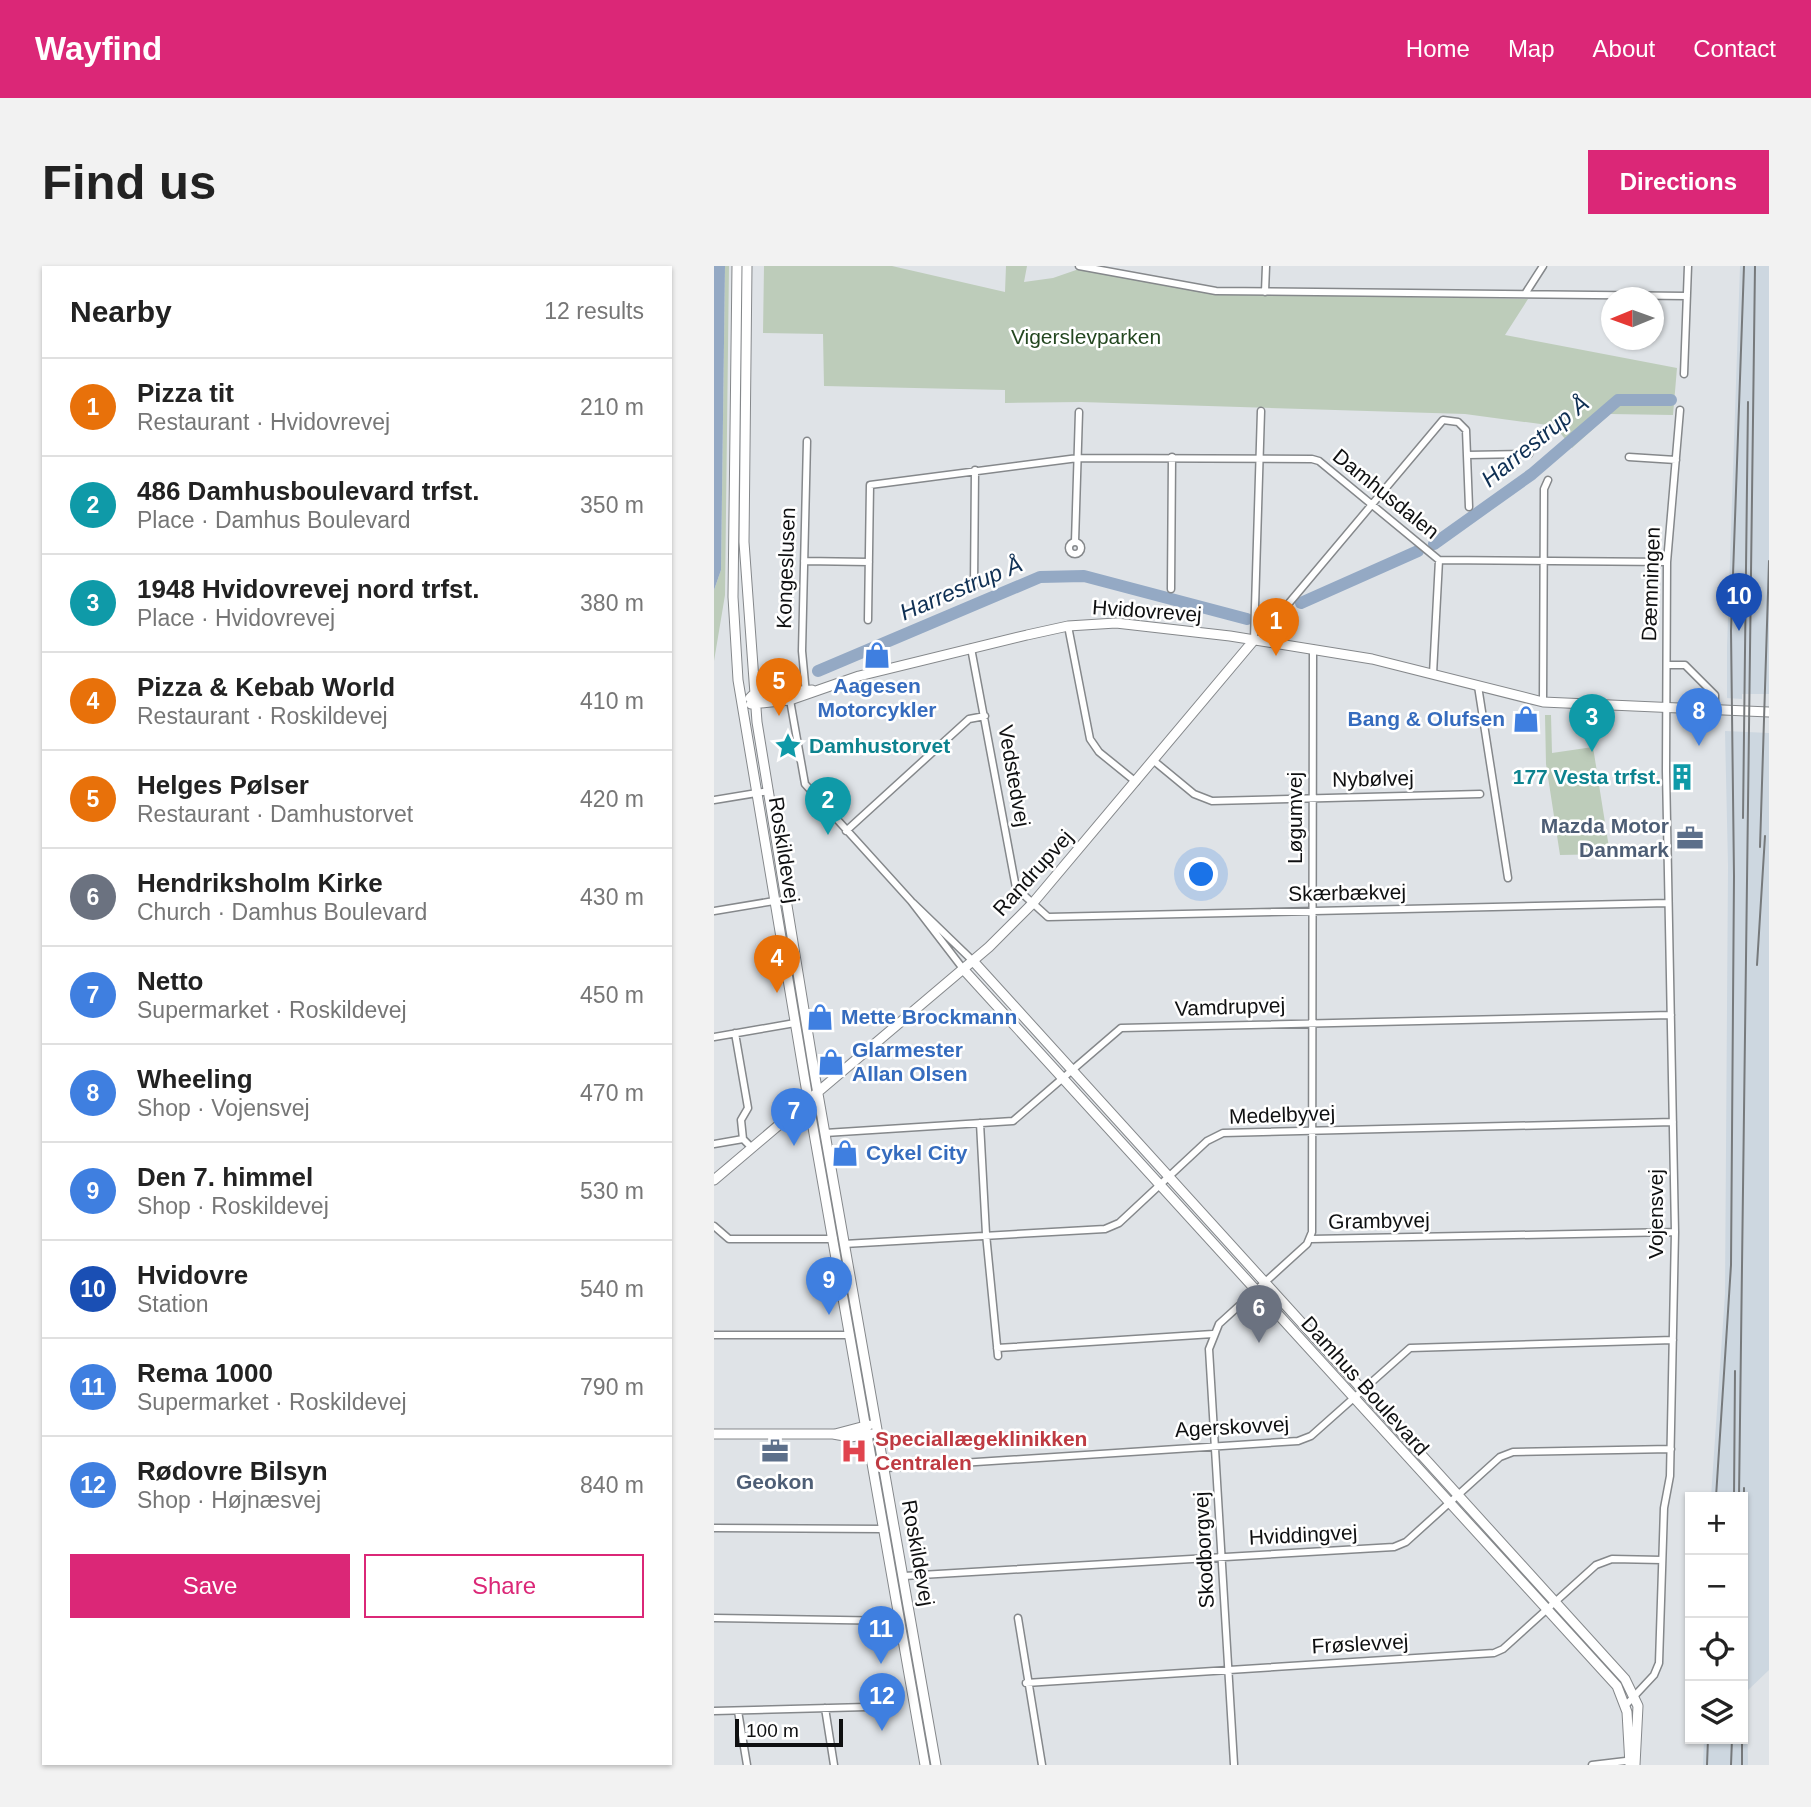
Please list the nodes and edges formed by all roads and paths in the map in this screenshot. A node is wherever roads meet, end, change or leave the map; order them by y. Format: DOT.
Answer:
graph roads {
  1 [pos="737,266"];
  2 [pos="746,266"];
  3 [pos="1080,266"];
  4 [pos="1266,266"];
  5 [pos="1543,266"];
  6 [pos="1688,266"];
  7 [pos="1265,292"];
  8 [pos="1525,294"];
  9 [pos="1687,296"];
  10 [pos="1684,374"];
  11 [pos="1680,410"];
  12 [pos="1261,411"];
  13 [pos="1079,412"];
  14 [pos="807,441"];
  15 [pos="1529,454"];
  16 [pos="1467,455"];
  17 [pos="1172,457"];
  18 [pos="1629,457"];
  19 [pos="1077,458"];
  20 [pos="1260,459"];
  21 [pos="1676,460"];
  22 [pos="975,470"];
  23 [pos="1548,480"];
  24 [pos="1370,504"];
  25 [pos="1469,507"];
  26 [pos="1075,542"];
  27 [pos="1439,560"];
  28 [pos="804,561"];
  29 [pos="1544,561"];
  30 [pos="869,562"];
  31 [pos="1667,562"];
  32 [pos="974,588"];
  33 [pos="1171,589"];
  34 [pos="1256,614"];
  35 [pos="868,620"];
  36 [pos="1068,626"];
  37 [pos="1254,640"];
  38 [pos="971,648"];
  39 [pos="1313,649"];
  40 [pos="1667,665"];
  41 [pos="1433,674"];
  42 [pos="1478,685"];
  43 [pos="806,693"];
  44 [pos="754,699"];
  45 [pos="790,700"];
  46 [pos="1543,702"];
  47 [pos="743,704"];
  48 [pos="1667,709"];
  49 [pos="1715,711"];
  50 [pos="1769,712"];
  51 [pos="985,716"];
  52 [pos="1154,761"];
  53 [pos="1136,782"];
  54 [pos="769,791"];
  55 [pos="757,793"];
  56 [pos="1480,794"];
  57 [pos="1312,798"];
  58 [pos="714,800"];
  59 [pos="846,831"];
  60 [pos="1508,878"];
  61 [pos="774,901"];
  62 [pos="911,901"];
  63 [pos="1668,903"];
  64 [pos="1032,904"];
  65 [pos="714,911"];
  66 [pos="1313,912"];
  67 [pos="974,962"];
  68 [pos="964,970"];
  69 [pos="1671,1015"];
  70 [pos="1313,1022"];
  71 [pos="795,1023"];
  72 [pos="735,1033"];
  73 [pos="714,1037"];
  74 [pos="1072,1070"];
  75 [pos="1062,1077"];
  76 [pos="817,1091"];
  77 [pos="808,1099"];
  78 [pos="1673,1122"];
  79 [pos="980,1123"];
  80 [pos="1312,1131"];
  81 [pos="825,1133"];
  82 [pos="744,1139"];
  83 [pos="714,1144"];
  84 [pos="752,1148"];
  85 [pos="1168,1177"];
  86 [pos="714,1180"];
  87 [pos="1159,1185"];
  88 [pos="714,1226"];
  89 [pos="1675,1232"];
  90 [pos="986,1234"];
  91 [pos="834,1238"];
  92 [pos="1311,1238"];
  93 [pos="844,1244"];
  94 [pos="1264,1283"];
  95 [pos="1255,1292"];
  96 [pos="1213,1334"];
  97 [pos="714,1335"];
  98 [pos="850,1335"];
  99 [pos="1673,1340"];
  100 [pos="1361,1389"];
  101 [pos="1352,1397"];
  102 [pos="878,1427"];
  103 [pos="866,1430"];
  104 [pos="714,1434"];
  105 [pos="1216,1445"];
  106 [pos="1671,1449"];
  107 [pos="885,1468"];
  108 [pos="1460,1494"];
  109 [pos="1448,1504"];
  110 [pos="714,1528"];
  111 [pos="883,1529"];
  112 [pos="1222,1557"];
  113 [pos="1662,1560"];
  114 [pos="904,1576"];
  115 [pos="1555,1602"];
  116 [pos="1546,1610"];
  117 [pos="714,1618"];
  118 [pos="1018,1618"];
  119 [pos="900,1620"];
  120 [pos="1229,1669"];
  121 [pos="1027,1683"];
  122 [pos="1635,1695"];
  123 [pos="1626,1705"];
  124 [pos="867,1707"];
  125 [pos="825,1708"];
  126 [pos="714,1711"];
  127 [pos="738,1711"];
  128 [pos="1633,1763"];
  129 [pos="1234,1764"];
  130 [pos="747,1765"];
  131 [pos="834,1765"];
  132 [pos="925,1765"];
  133 [pos="936,1765"];
  134 [pos="1042,1765"];
  135 [pos="1592,1765"];
  1 -- 47 [label="street, Roskildevej"];
  2 -- 44 [label="street, Roskildevej"];
  3 -- 7 [label="street"];
  4 -- 7 [label="street"];
  5 -- 8 [label="street"];
  6 -- 9 [label="street"];
  7 -- 8 [label="street"];
  8 -- 9 [label="street"];
  9 -- 10 [label="street"];
  11 -- 21 [label="street, Dæmningen"];
  12 -- 20 [label="street"];
  13 -- 19 [label="street"];
  14 -- 28 [label="street, Kongeslusen"];
  15 -- 16 [label="street"];
  16 -- 24 [label="street"];
  16 -- 25 [label="street"];
  17 -- 19 [label="street, Damhusdalen"];
  17 -- 20 [label="street, Damhusdalen"];
  17 -- 33 [label="street"];
  18 -- 21 [label="street"];
  19 -- 22 [label="street, Damhusdalen"];
  19 -- 26 [label="street"];
  20 -- 24 [label="street, Damhusdalen"];
  20 -- 34 [label="street"];
  21 -- 31 [label="street, Dæmningen"];
  22 -- 30 [label="street, Damhusdalen"];
  22 -- 32 [label="street"];
  23 -- 29 [label="street"];
  24 -- 27 [label="street, Damhusdalen"];
  24 -- 34 [label="street"];
  27 -- 29 [label="street, Damhusdalen"];
  27 -- 41 [label="street"];
  28 -- 30 [label="street"];
  28 -- 43 [label="street, Kongeslusen"];
  29 -- 31 [label="street, Damhusdalen"];
  29 -- 46 [label="street"];
  30 -- 35 [label="street, Damhusdalen"];
  31 -- 40 [label="street, Dæmningen"];
  34 -- 37 [label="street"];
  36 -- 37 [label="street, Hvidovrevej"];
  36 -- 38 [label="street, Hvidovrevej"];
  36 -- 53 [label="street"];
  37 -- 39 [label="street, Hvidovrevej"];
  37 -- 52 [label="street, Randrupvej"];
  38 -- 43 [label="street, Hvidovrevej"];
  38 -- 51 [label="street, Vedstedvej"];
  39 -- 41 [label="street, Hvidovrevej"];
  39 -- 57 [label="street, Løgumvej"];
  40 -- 48 [label="street, Dæmningen"];
  40 -- 49 [label="street"];
  41 -- 42 [label="street, Hvidovrevej"];
  42 -- 46 [label="street, Hvidovrevej"];
  42 -- 60 [label="street"];
  43 -- 44 [label="street, Hvidovrevej"];
  43 -- 45 [label="street, Hvidovrevej"];
  44 -- 45 [label="street, Hvidovrevej"];
  44 -- 47 [label="street"];
  44 -- 54 [label="street, Roskildevej"];
  45 -- 59 [label="street, Damhus Boulevard"];
  46 -- 48 [label="street, Hvidovrevej"];
  47 -- 55 [label="street, Roskildevej"];
  48 -- 49 [label="street, Hvidovrevej"];
  48 -- 63 [label="street, Vojensvej"];
  49 -- 50 [label="street, Hvidovrevej"];
  51 -- 59 [label="street"];
  51 -- 64 [label="street, Vedstedvej"];
  52 -- 53 [label="street, Randrupvej"];
  52 -- 57 [label="street, Nybølvej"];
  53 -- 64 [label="street, Randrupvej"];
  54 -- 55 [label="street"];
  54 -- 76 [label="street, Roskildevej"];
  55 -- 58 [label="street"];
  55 -- 61 [label="street, Roskildevej"];
  56 -- 57 [label="street, Nybølvej"];
  57 -- 66 [label="street, Løgumvej"];
  59 -- 62 [label="street, Damhus Boulevard"];
  61 -- 65 [label="street"];
  61 -- 71 [label="street, Roskildevej"];
  62 -- 67 [label="street, Damhus Boulevard"];
  62 -- 68 [label="street, Damhus Boulevard"];
  63 -- 66 [label="street, Skærbækvej"];
  63 -- 69 [label="street, Vojensvej"];
  64 -- 66 [label="street, Skærbækvej"];
  64 -- 67 [label="street, Randrupvej"];
  66 -- 70 [label="street, Løgumvej"];
  67 -- 68 [label="street, Randrupvej"];
  67 -- 74 [label="street, Damhus Boulevard"];
  68 -- 75 [label="street, Damhus Boulevard"];
  68 -- 76 [label="street, Randrupvej"];
  69 -- 70 [label="street, Vamdrupvej"];
  69 -- 78 [label="street, Vojensvej"];
  70 -- 74 [label="street, Vamdrupvej"];
  70 -- 80 [label="street, Løgumvej"];
  71 -- 72 [label="street"];
  71 -- 77 [label="street, Roskildevej"];
  72 -- 73 [label="street"];
  72 -- 82 [label="street"];
  74 -- 75 [label="street, Vamdrupvej"];
  74 -- 85 [label="street, Damhus Boulevard"];
  75 -- 79 [label="street, Vamdrupvej"];
  75 -- 87 [label="street, Damhus Boulevard"];
  76 -- 77 [label="street, Randrupvej"];
  76 -- 81 [label="street, Roskildevej"];
  77 -- 84 [label="street, Randrupvej"];
  77 -- 91 [label="street, Roskildevej"];
  78 -- 80 [label="street, Medelbyvej"];
  78 -- 89 [label="street, Vojensvej"];
  79 -- 81 [label="street, Vamdrupvej"];
  79 -- 90 [label="street"];
  80 -- 85 [label="street, Medelbyvej"];
  80 -- 92 [label="street, Løgumvej"];
  81 -- 93 [label="street, Roskildevej"];
  82 -- 83 [label="street"];
  82 -- 84 [label="street"];
  84 -- 86 [label="street, Randrupvej"];
  85 -- 87 [label="street, Medelbyvej"];
  85 -- 94 [label="street, Damhus Boulevard"];
  87 -- 90 [label="street, Medelbyvej"];
  87 -- 95 [label="street, Damhus Boulevard"];
  88 -- 91 [label="street"];
  89 -- 92 [label="street, Grambyvej"];
  89 -- 99 [label="street, Vojensvej"];
  90 -- 93 [label="street, Medelbyvej"];
  90 -- 96 [label="street"];
  91 -- 98 [label="street, Roskildevej"];
  92 -- 94 [label="street, Grambyvej"];
  93 -- 102 [label="street, Roskildevej"];
  94 -- 95 [label="street, Grambyvej"];
  94 -- 100 [label="street, Damhus Boulevard"];
  95 -- 96 [label="street, Grambyvej"];
  95 -- 101 [label="street, Damhus Boulevard"];
  96 -- 105 [label="street, Skodborgvej"];
  97 -- 98 [label="street"];
  98 -- 103 [label="street, Roskildevej"];
  99 -- 100 [label="street, Agerskovvej"];
  99 -- 106 [label="street, Vojensvej"];
  100 -- 101 [label="street, Agerskovvej"];
  100 -- 108 [label="street, Damhus Boulevard"];
  101 -- 105 [label="street, Agerskovvej"];
  101 -- 109 [label="street, Damhus Boulevard"];
  102 -- 103 [label="street"];
  102 -- 107 [label="street, Roskildevej"];
  103 -- 104 [label="street"];
  103 -- 111 [label="street, Roskildevej"];
  105 -- 107 [label="street, Agerskovvej"];
  105 -- 112 [label="street, Skodborgvej"];
  106 -- 108 [label="street, Hviddingvej"];
  106 -- 113 [label="street, Vojensvej"];
  107 -- 114 [label="street, Roskildevej"];
  108 -- 109 [label="street, Hviddingvej"];
  108 -- 115 [label="street, Damhus Boulevard"];
  109 -- 112 [label="street, Hviddingvej"];
  109 -- 116 [label="street, Damhus Boulevard"];
  110 -- 111 [label="street"];
  111 -- 119 [label="street, Roskildevej"];
  112 -- 114 [label="street, Hviddingvej"];
  112 -- 120 [label="street, Skodborgvej"];
  113 -- 115 [label="street, Frøslevvej"];
  113 -- 122 [label="street, Vojensvej"];
  114 -- 133 [label="street, Roskildevej"];
  115 -- 116 [label="street, Frøslevvej"];
  115 -- 122 [label="street, Damhus Boulevard"];
  116 -- 120 [label="street, Frøslevvej"];
  116 -- 123 [label="street, Damhus Boulevard"];
  117 -- 119 [label="street"];
  118 -- 121 [label="street"];
  119 -- 132 [label="street, Roskildevej"];
  120 -- 121 [label="street, Frøslevvej"];
  120 -- 129 [label="street, Skodborgvej"];
  121 -- 134 [label="street"];
  122 -- 123 [label="street, Vojensvej"];
  122 -- 128 [label="street"];
  123 -- 128 [label="street"];
  124 -- 125 [label="street"];
  125 -- 127 [label="street"];
  125 -- 131 [label="street"];
  126 -- 127 [label="street"];
  127 -- 130 [label="street"];
  128 -- 135 [label="street"];
}
